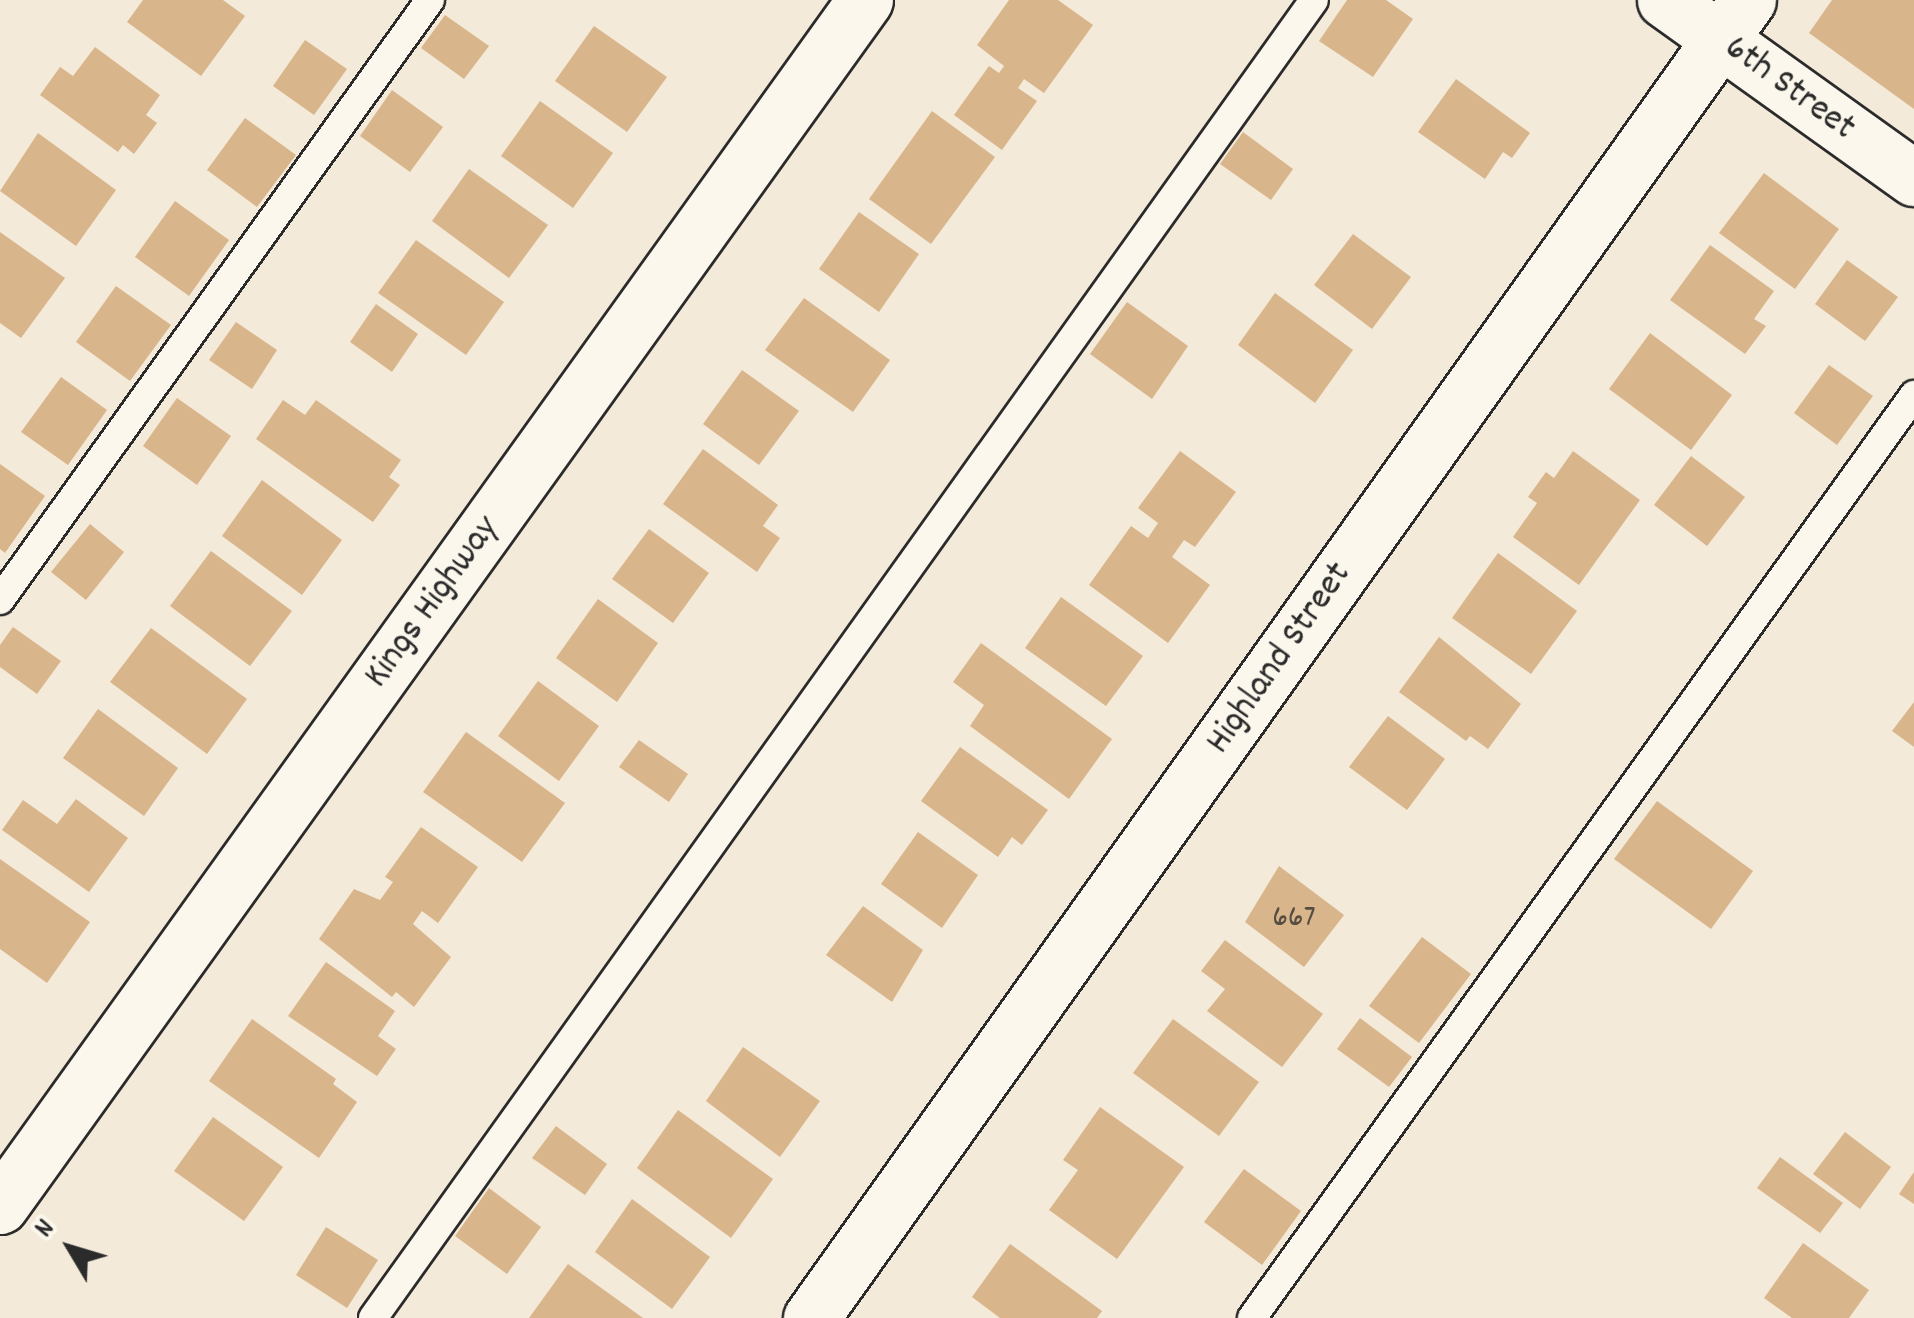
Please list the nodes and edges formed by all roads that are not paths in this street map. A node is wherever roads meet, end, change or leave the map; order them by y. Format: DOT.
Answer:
graph roads {
  1 [pos="430,0"];
  2 [pos="866,0"];
  3 [pos="1314,0"];
  4 [pos="1665,0"];
  5 [pos="1734,20"];
  6 [pos="1914,178"];
  7 [pos="1914,395"];
  8 [pos="0,600"];
  9 [pos="0,1206"];
  10 [pos="372,1318"];
  11 [pos="812,1318"];
  12 [pos="1252,1318"];
  1 -- 8 [label="lane"];
  2 -- 9 [label="street, Kings Highway"];
  3 -- 10 [label="lane"];
  4 -- 5 [label="street, 6th Street"];
  5 -- 6 [label="street, 6th Street"];
  5 -- 11 [label="street, Highland Street"];
  7 -- 12 [label="lane"];
}
